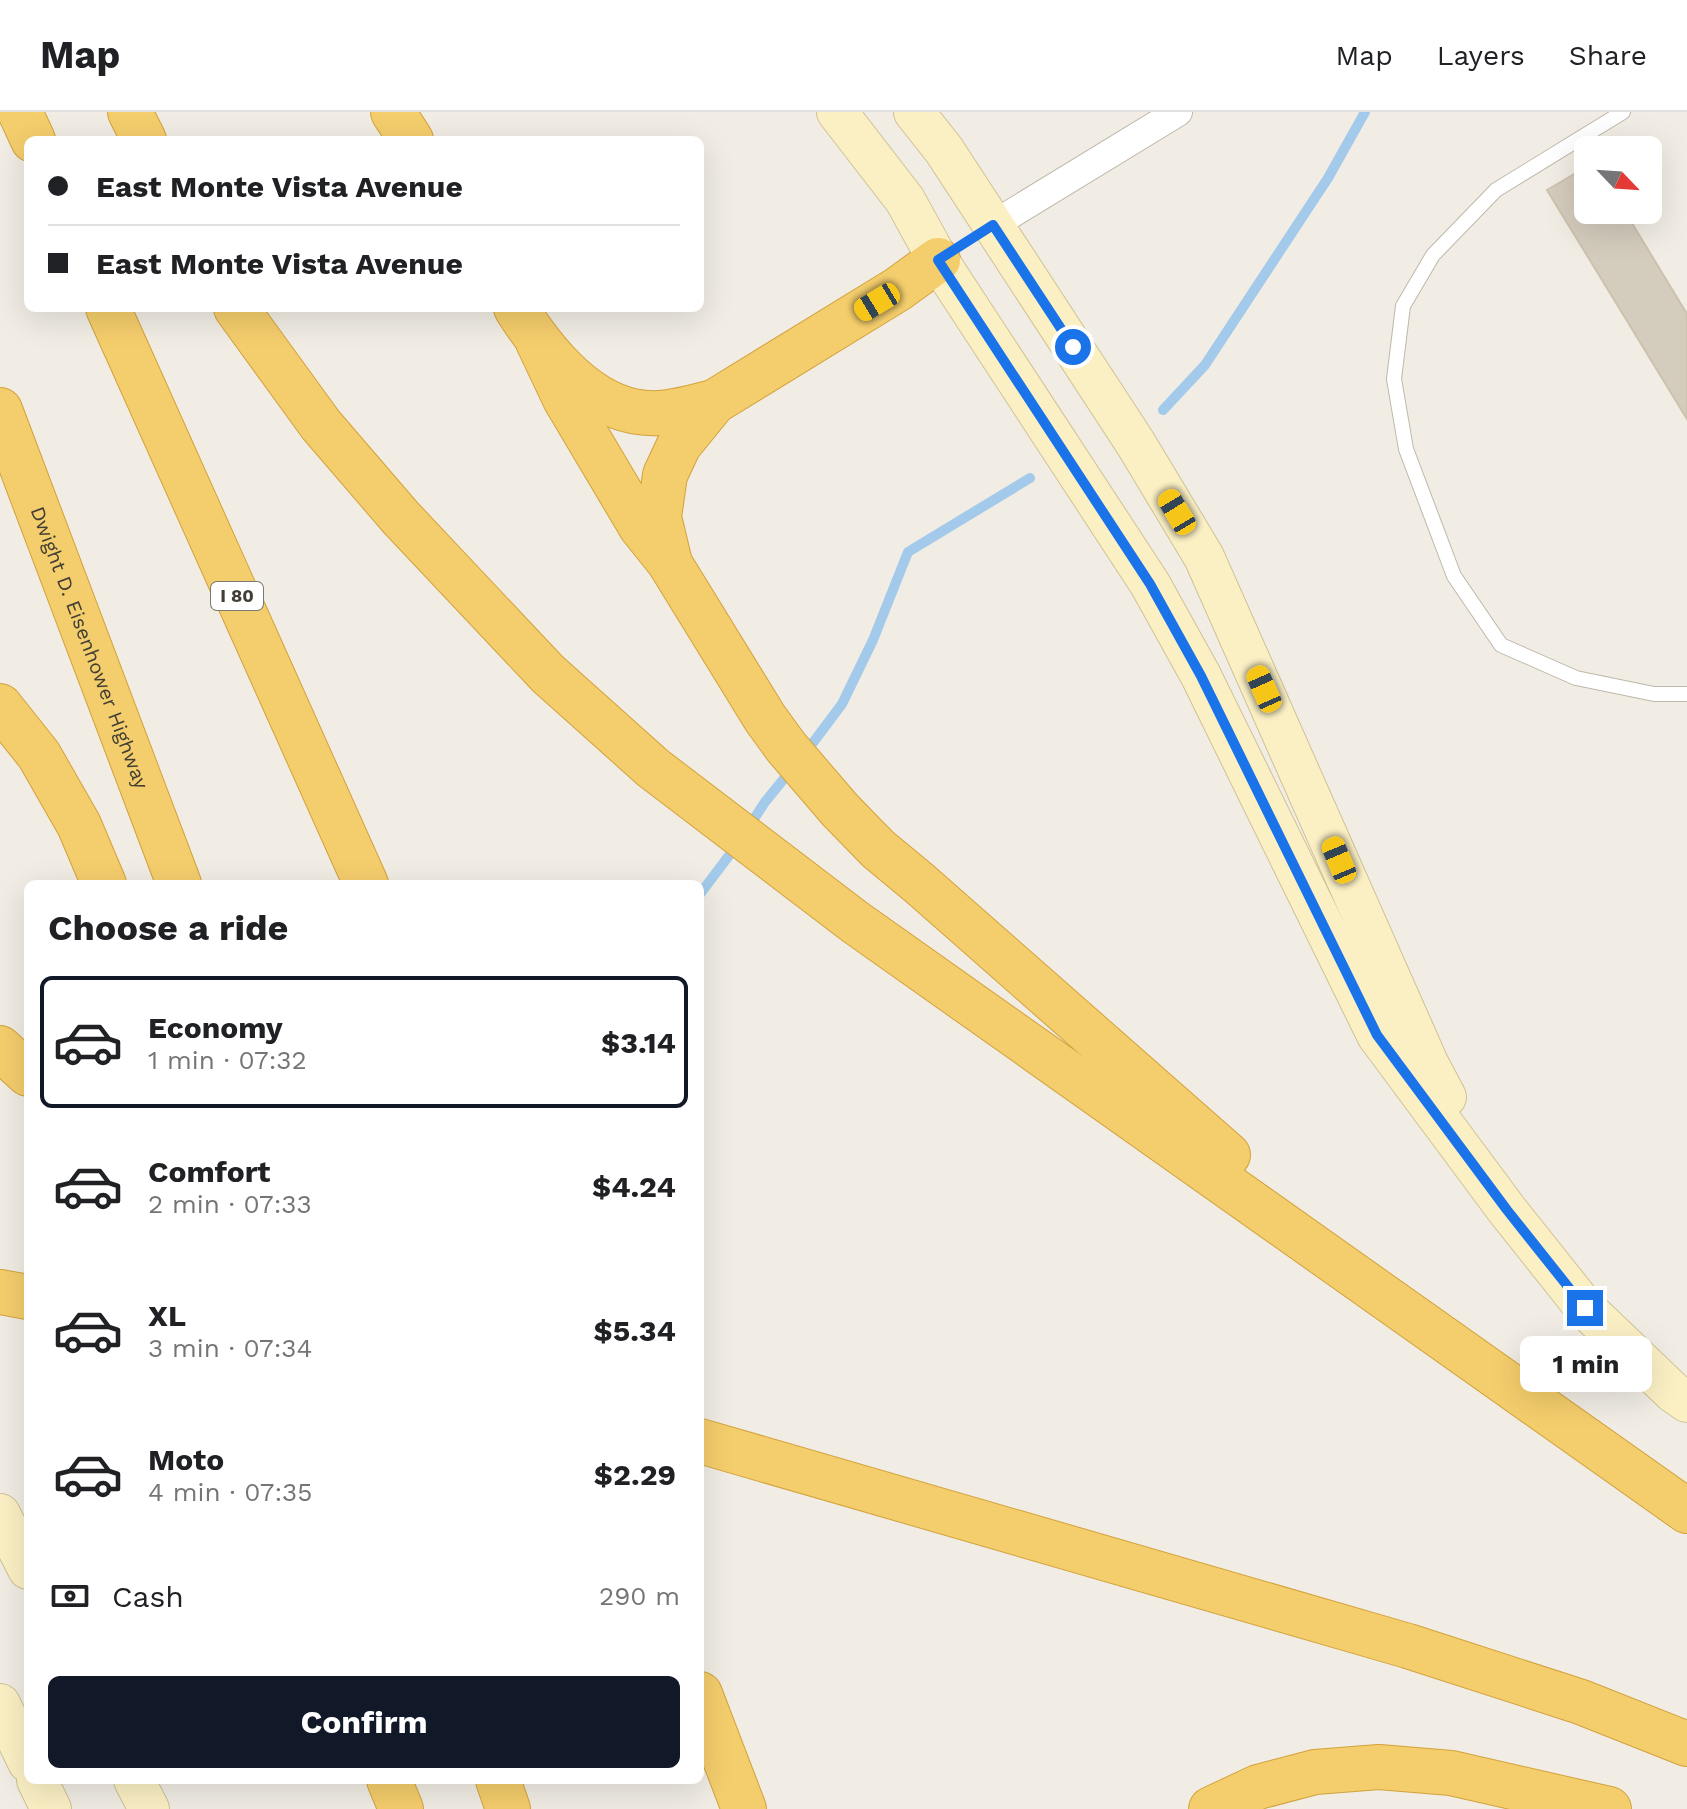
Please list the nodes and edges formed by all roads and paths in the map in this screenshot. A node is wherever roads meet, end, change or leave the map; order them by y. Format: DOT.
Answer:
graph roads {
  1 [pos="20,112"];
  2 [pos="130,112"];
  3 [pos="393,112"];
  4 [pos="837,112"];
  5 [pos="914,112"];
  6 [pos="1178,112"];
  7 [pos="1623,112"];
  8 [pos="31,136"];
  9 [pos="142,136"];
  10 [pos="408,136"];
  11 [pos="993,225"];
  12 [pos="938,260"];
  13 [pos="110,312"];
  14 [pos="239,312"];
  15 [pos="527,325"];
  16 [pos="714,402"];
  17 [pos="0,410"];
  18 [pos="669,562"];
  19 [pos="1687,694"];
  20 [pos="0,706"];
  21 [pos="102,880"];
  22 [pos="177,880"];
  23 [pos="364,880"];
  24 [pos="0,1048"];
  25 [pos="24,1070"];
  26 [pos="1507,1210"];
  27 [pos="0,1292"];
  28 [pos="24,1296"];
  29 [pos="1392,1300"];
  30 [pos="1687,1402"];
  31 [pos="716,1445"];
  32 [pos="1687,1511"];
  33 [pos="0,1514"];
  34 [pos="24,1561"];
  35 [pos="0,1704"];
  36 [pos="704,1704"];
  37 [pos="1687,1744"];
  38 [pos="24,1754"];
  39 [pos="39,1784"];
  40 [pos="136,1784"];
  41 [pos="391,1784"];
  42 [pos="499,1784"];
  43 [pos="51,1809"];
  44 [pos="149,1809"];
  45 [pos="401,1809"];
  46 [pos="508,1809"];
  47 [pos="744,1809"];
  48 [pos="1211,1809"];
  49 [pos="1609,1809"];
  1 -- 8 [label="highway"];
  2 -- 9 [label="highway"];
  3 -- 10 [label="highway"];
  4 -- 12 [label="street"];
  5 -- 11 [label="street"];
  6 -- 11 [label="street"];
  7 -- 19 [label="lane"];
  11 -- 12 [label="street"];
  11 -- 26 [label="street"];
  12 -- 16 [label="highway"];
  12 -- 26 [label="street"];
  13 -- 23 [label="highway, I 80"];
  14 -- 29 [label="highway"];
  15 -- 16 [label="highway"];
  15 -- 18 [label="highway"];
  16 -- 18 [label="highway"];
  17 -- 22 [label="highway, Dwight D. Eisenhower Highway"];
  18 -- 29 [label="highway"];
  20 -- 21 [label="highway"];
  24 -- 25 [label="highway"];
  26 -- 30 [label="street"];
  27 -- 28 [label="highway"];
  29 -- 32 [label="highway"];
  31 -- 37 [label="highway"];
  33 -- 34 [label="street"];
  35 -- 38 [label="street"];
  36 -- 47 [label="highway"];
  39 -- 43 [label="street"];
  40 -- 44 [label="street"];
  41 -- 45 [label="highway"];
  42 -- 46 [label="highway"];
  48 -- 49 [label="highway"];
}
